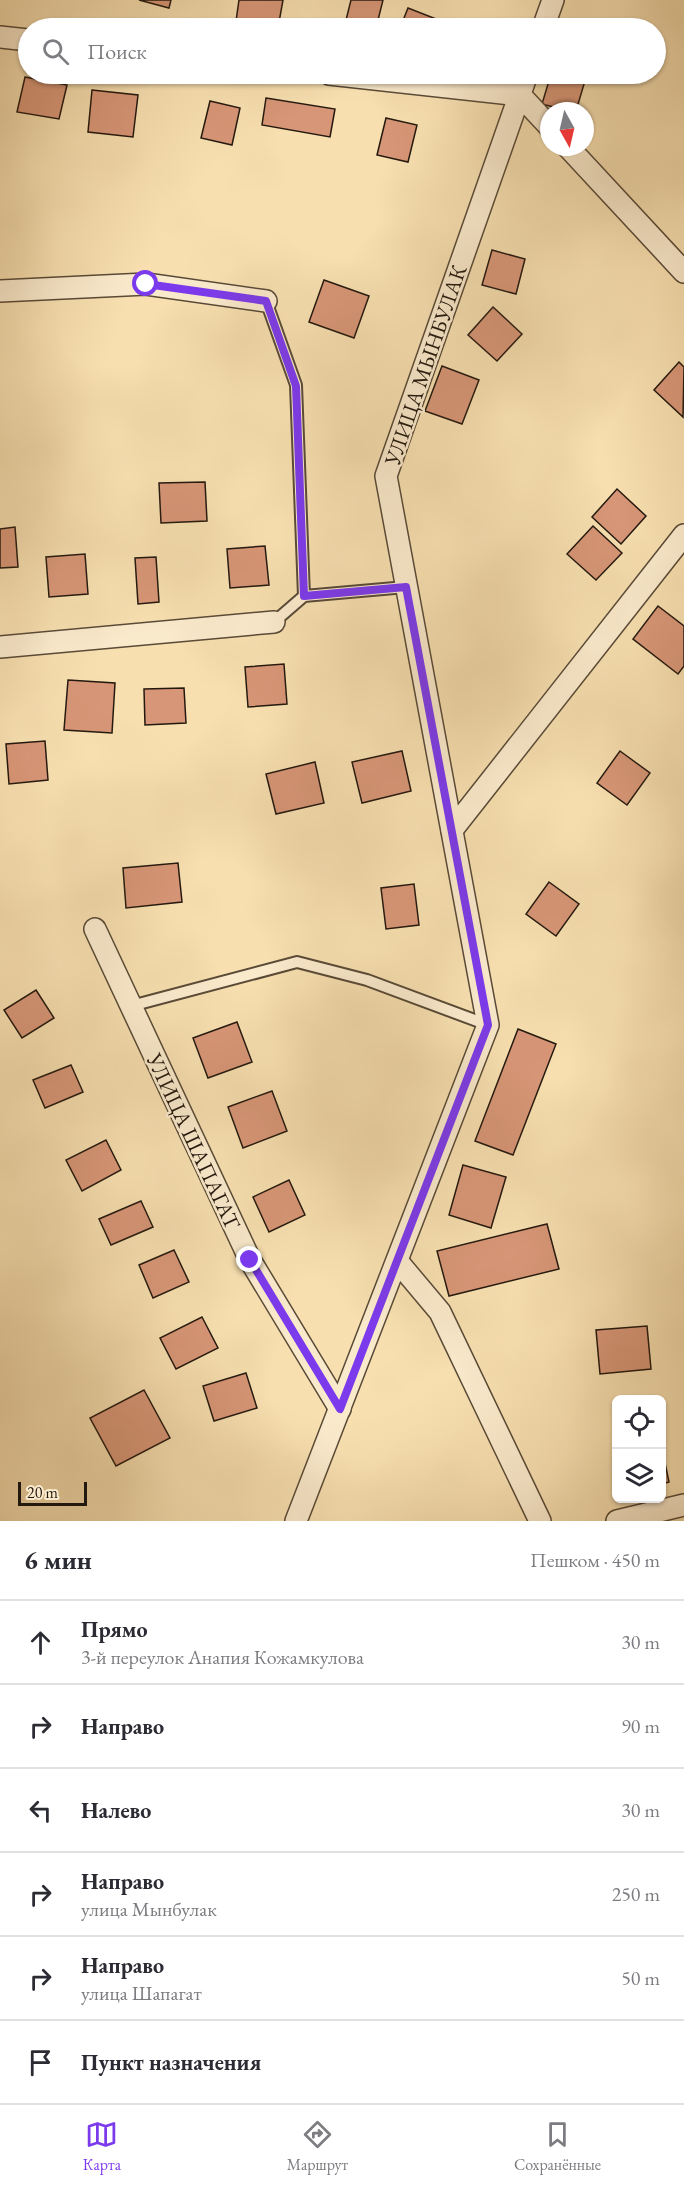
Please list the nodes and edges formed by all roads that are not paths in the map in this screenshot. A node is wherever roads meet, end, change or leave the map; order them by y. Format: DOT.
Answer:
graph roads {
  1 [pos="553,0"];
  2 [pos="547,18"];
  3 [pos="0,37"];
  4 [pos="18,39"];
  5 [pos="420,84"];
  6 [pos="524,84"];
  7 [pos="520,95"];
  8 [pos="540,116"];
  9 [pos="576,156"];
  10 [pos="684,272"];
  11 [pos="0,291"];
  12 [pos="266,301"];
  13 [pos="684,535"];
  14 [pos="406,587"];
  15 [pos="304,596"];
  16 [pos="274,622"];
  17 [pos="0,647"];
  18 [pos="452,830"];
  19 [pos="95,929"];
  20 [pos="131,1006"];
  21 [pos="488,1025"];
  22 [pos="398,1262"];
  23 [pos="340,1409"];
  24 [pos="684,1505"];
  25 [pos="296,1521"];
  26 [pos="540,1521"];
  27 [pos="617,1521"];
  1 -- 2 [label="street"];
  3 -- 4 [label="street"];
  5 -- 7 [label="street"];
  6 -- 7 [label="street, УЛИЦА МЫНБУЛАК"];
  7 -- 8 [label="street"];
  7 -- 14 [label="street, УЛИЦА МЫНБУЛАК"];
  9 -- 10 [label="street"];
  11 -- 12 [label="street"];
  12 -- 15 [label="lane"];
  13 -- 18 [label="street"];
  14 -- 15 [label="lane"];
  14 -- 18 [label="street, УЛИЦА МЫНБУЛАК"];
  15 -- 16 [label="lane"];
  16 -- 17 [label="street"];
  18 -- 21 [label="street, УЛИЦА МЫНБУЛАК"];
  19 -- 20 [label="street, УЛИЦА ШАПАГАТ"];
  20 -- 21 [label="lane"];
  20 -- 23 [label="street, УЛИЦА ШАПАГАТ"];
  21 -- 22 [label="street"];
  22 -- 23 [label="street"];
  22 -- 26 [label="street"];
  23 -- 25 [label="street"];
  24 -- 27 [label="street"];
}
